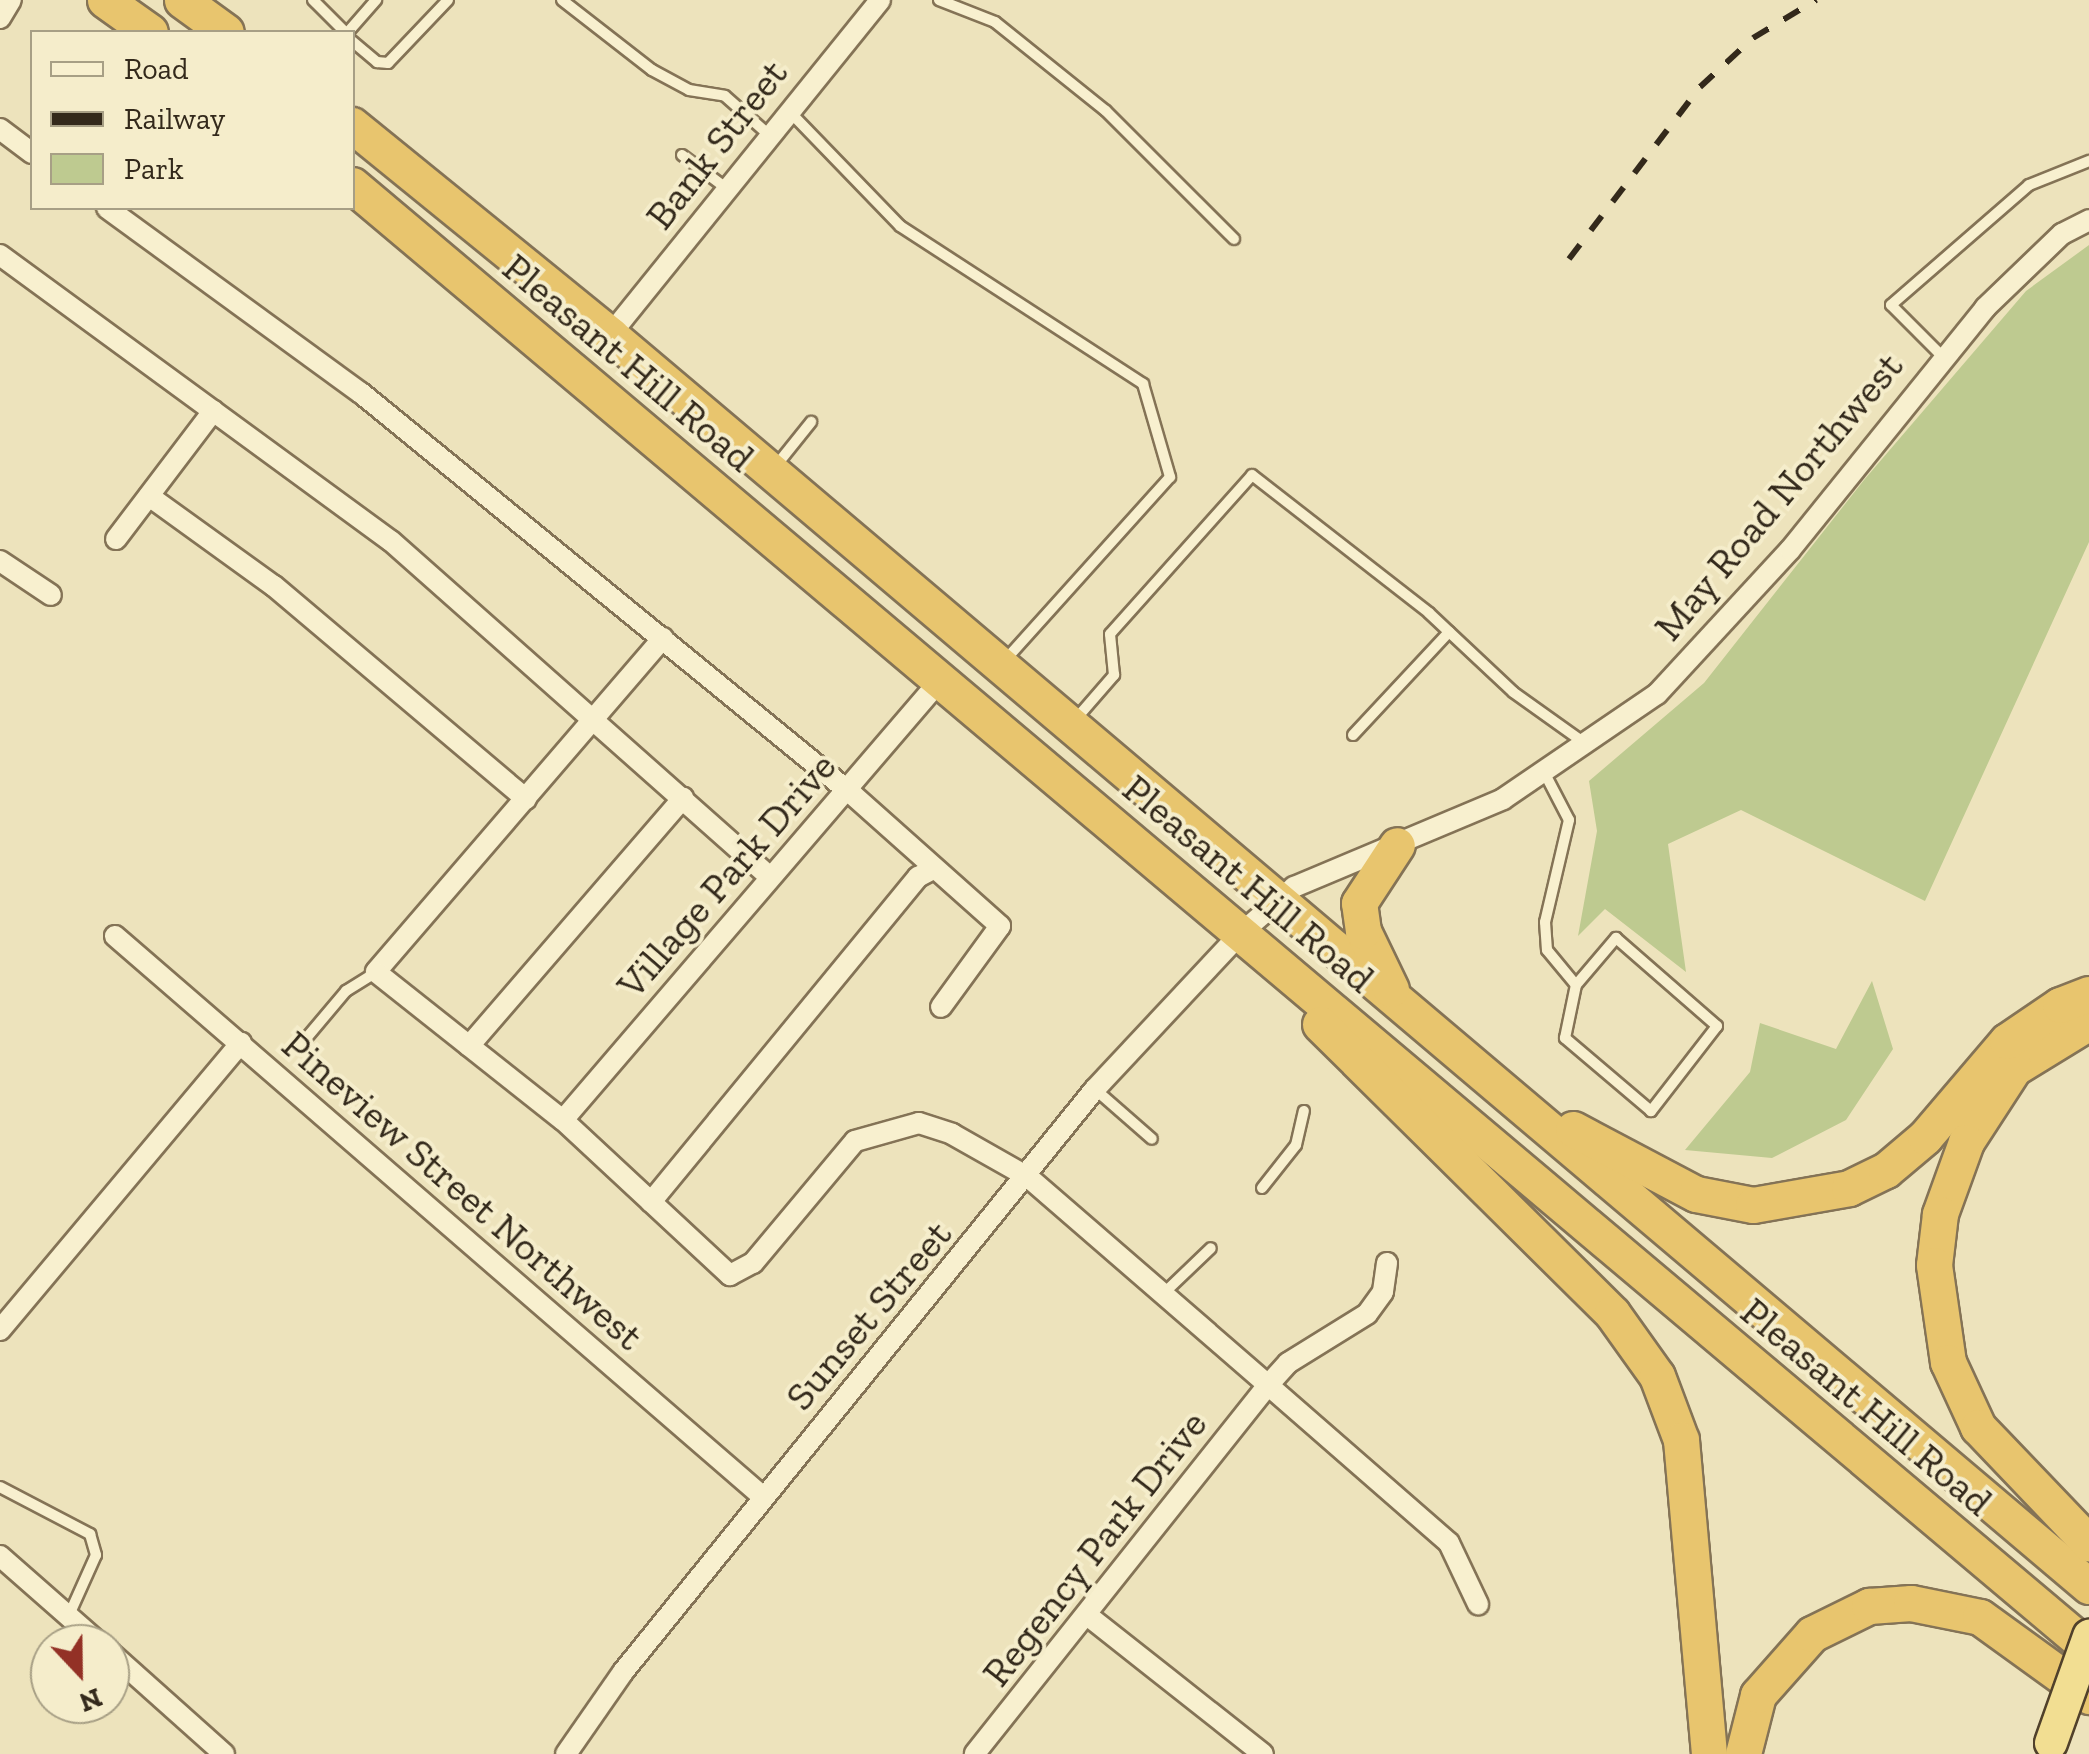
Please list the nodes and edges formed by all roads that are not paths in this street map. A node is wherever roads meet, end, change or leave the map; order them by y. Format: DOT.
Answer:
graph roads {
  1 [pos="10,0"];
  2 [pos="105,0"];
  3 [pos="182,0"];
  4 [pos="313,0"];
  5 [pos="376,0"];
  6 [pos="448,0"];
  7 [pos="562,0"];
  8 [pos="880,0"];
  9 [pos="940,0"];
  10 [pos="0,18"];
  11 [pos="147,30"];
  12 [pos="223,30"];
  13 [pos="344,30"];
  14 [pos="348,30"];
  15 [pos="355,43"];
  16 [pos="788,109"];
  17 [pos="355,127"];
  18 [pos="0,129"];
  19 [pos="768,134"];
  20 [pos="30,152"];
  21 [pos="682,155"];
  22 [pos="2089,161"];
  23 [pos="355,187"];
  24 [pos="726,188"];
  25 [pos="110,210"];
  26 [pos="2089,220"];
  27 [pos="1234,239"];
  28 [pos="0,255"];
  29 [pos="610,335"];
  30 [pos="1942,356"];
  31 [pos="213,411"];
  32 [pos="811,422"];
  33 [pos="772,471"];
  34 [pos="148,496"];
  35 [pos="116,538"];
  36 [pos="0,561"];
  37 [pos="51,595"];
  38 [pos="1449,632"];
  39 [pos="663,638"];
  40 [pos="1001,665"];
  41 [pos="943,677"];
  42 [pos="596,720"];
  43 [pos="1072,724"];
  44 [pos="1354,735"];
  45 [pos="1587,744"];
  46 [pos="1544,772"];
  47 [pos="846,790"];
  48 [pos="683,798"];
  49 [pos="526,800"];
  50 [pos="1397,845"];
  51 [pos="932,870"];
  52 [pos="770,877"];
  53 [pos="1278,902"];
  54 [pos="1240,934"];
  55 [pos="115,936"];
  56 [pos="376,972"];
  57 [pos="1576,985"];
  58 [pos="2089,994"];
  59 [pos="941,1007"];
  60 [pos="1402,1007"];
  61 [pos="2089,1022"];
  62 [pos="2089,1036"];
  63 [pos="241,1043"];
  64 [pos="469,1046"];
  65 [pos="298,1048"];
  66 [pos="1499,1087"];
  67 [pos="1095,1089"];
  68 [pos="1304,1111"];
  69 [pos="563,1120"];
  70 [pos="1152,1139"];
  71 [pos="1966,1142"];
  72 [pos="1028,1177"];
  73 [pos="1262,1188"];
  74 [pos="651,1202"];
  75 [pos="1210,1248"];
  76 [pos="1387,1262"];
  77 [pos="1164,1294"];
  78 [pos="0,1330"];
  79 [pos="1268,1385"];
  80 [pos="0,1487"];
  81 [pos="763,1497"];
  82 [pos="1694,1534"];
  83 [pos="2089,1542"];
  84 [pos="0,1556"];
  85 [pos="2089,1586"];
  86 [pos="1478,1604"];
  87 [pos="1087,1615"];
  88 [pos="69,1616"];
  89 [pos="78,1624"];
  90 [pos="2089,1636"];
  91 [pos="2089,1648"];
  92 [pos="130,1670"];
  93 [pos="2089,1696"];
  94 [pos="2051,1742"];
  95 [pos="224,1754"];
  96 [pos="566,1754"];
  97 [pos="975,1754"];
  98 [pos="1262,1754"];
  99 [pos="1688,1754"];
  100 [pos="1709,1754"];
  101 [pos="1743,1754"];
  1 -- 10 [label="street"];
  2 -- 11 [label="highway"];
  3 -- 12 [label="highway"];
  4 -- 13 [label="lane"];
  5 -- 14 [label="lane"];
  6 -- 15 [label="lane"];
  7 -- 19 [label="lane"];
  8 -- 16 [label="street, Bank Street"];
  9 -- 27 [label="lane"];
  16 -- 19 [label="street, Bank Street"];
  16 -- 40 [label="lane"];
  17 -- 29 [label="highway, Pleasant Hill Road"];
  18 -- 20 [label="street"];
  19 -- 24 [label="street, Bank Street"];
  21 -- 24 [label="lane"];
  22 -- 30 [label="lane"];
  23 -- 41 [label="highway, Pleasant Hill Road"];
  24 -- 29 [label="street, Bank Street"];
  25 -- 39 [label="street"];
  26 -- 30 [label="street, May Road Northwest"];
  28 -- 31 [label="street"];
  29 -- 33 [label="highway, Pleasant Hill Road"];
  30 -- 45 [label="street, May Road Northwest"];
  31 -- 34 [label="street"];
  31 -- 42 [label="street"];
  32 -- 33 [label="lane"];
  33 -- 40 [label="highway, Pleasant Hill Road"];
  34 -- 35 [label="street"];
  34 -- 49 [label="street"];
  36 -- 37 [label="street"];
  38 -- 43 [label="lane"];
  38 -- 44 [label="lane"];
  38 -- 45 [label="lane"];
  39 -- 42 [label="street"];
  39 -- 47 [label="street"];
  40 -- 43 [label="highway, Pleasant Hill Road"];
  41 -- 47 [label="street, Village Park Drive"];
  41 -- 54 [label="highway, Pleasant Hill Road"];
  42 -- 48 [label="street"];
  42 -- 49 [label="street"];
  43 -- 53 [label="highway, Pleasant Hill Road"];
  45 -- 46 [label="street, May Road Northwest"];
  46 -- 50 [label="street, May Road Northwest"];
  46 -- 57 [label="lane"];
  47 -- 51 [label="street"];
  47 -- 52 [label="street, Village Park Drive"];
  48 -- 52 [label="street"];
  48 -- 64 [label="street"];
  49 -- 56 [label="street"];
  50 -- 53 [label="street, May Road Northwest"];
  50 -- 60 [label="highway"];
  51 -- 59 [label="street"];
  51 -- 74 [label="street"];
  52 -- 69 [label="street, Village Park Drive"];
  53 -- 54 [label="street, May Road Northwest"];
  53 -- 60 [label="highway, Pleasant Hill Road"];
  54 -- 67 [label="street, Sunset Street"];
  54 -- 82 [label="highway"];
  54 -- 91 [label="highway, Pleasant Hill Road"];
  55 -- 63 [label="street, Pineview Street Northwest"];
  56 -- 64 [label="street"];
  56 -- 65 [label="lane"];
  57 -- 57 [label="lane"];
  58 -- 66 [label="highway"];
  60 -- 66 [label="highway, Pleasant Hill Road"];
  61 -- 71 [label="highway"];
  62 -- 71 [label="highway"];
  63 -- 78 [label="street"];
  63 -- 81 [label="street, Pineview Street Northwest"];
  64 -- 69 [label="street"];
  66 -- 85 [label="highway, Pleasant Hill Road"];
  67 -- 70 [label="lane"];
  67 -- 72 [label="street, Sunset Street"];
  68 -- 73 [label="lane"];
  69 -- 74 [label="street"];
  71 -- 83 [label="highway"];
  72 -- 74 [label="street"];
  72 -- 77 [label="street"];
  72 -- 81 [label="street, Sunset Street"];
  75 -- 77 [label="lane"];
  76 -- 79 [label="street, Regency Park Drive"];
  77 -- 79 [label="street"];
  79 -- 86 [label="street"];
  79 -- 87 [label="street, Regency Park Drive"];
  80 -- 88 [label="lane"];
  81 -- 96 [label="street, Sunset Street"];
  82 -- 99 [label="highway"];
  82 -- 100 [label="highway"];
  84 -- 88 [label="street"];
  87 -- 97 [label="street, Regency Park Drive"];
  87 -- 98 [label="street"];
  88 -- 89 [label="street"];
  90 -- 94 [label="main road, bridge"];
  92 -- 95 [label="street"];
  93 -- 101 [label="highway"];
}
